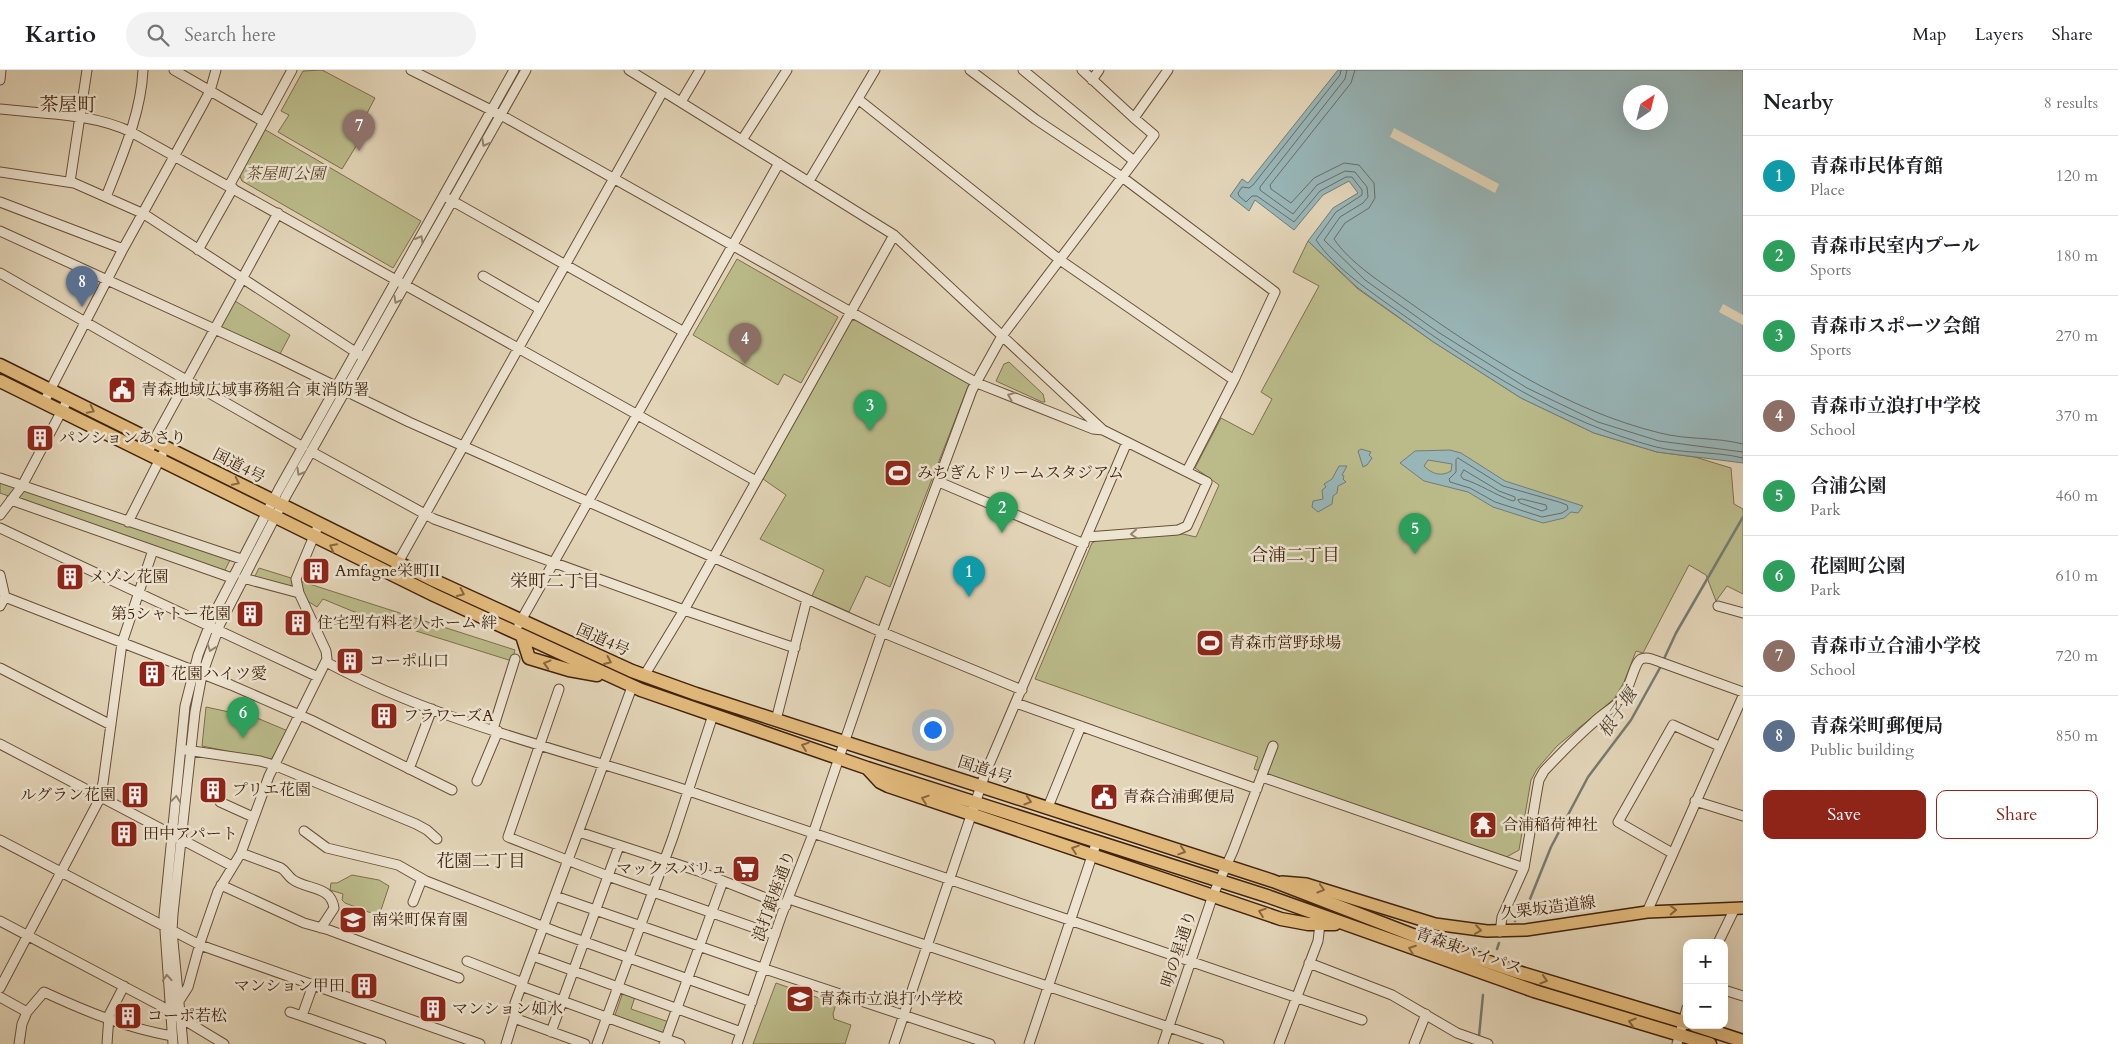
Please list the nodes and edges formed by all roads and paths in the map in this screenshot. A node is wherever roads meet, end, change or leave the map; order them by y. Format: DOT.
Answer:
graph roads {
  1 [pos="1,70"];
  2 [pos="87,70"];
  3 [pos="143,70"];
  4 [pos="174,70"];
  5 [pos="216,70"];
  6 [pos="292,70"];
  7 [pos="411,70"];
  8 [pos="514,70"];
  9 [pos="526,70"];
  10 [pos="629,70"];
  11 [pos="700,70"];
  12 [pos="787,70"];
  13 [pos="875,70"];
  14 [pos="970,70"];
  15 [pos="1023,70"];
  16 [pos="1082,70"];
  17 [pos="1099,70"];
  18 [pos="1168,70"];
  19 [pos="0,80"];
  20 [pos="1092,80"];
  21 [pos="210,91"];
  22 [pos="663,91"];
  23 [pos="858,99"];
  24 [pos="681,102"];
  25 [pos="0,109"];
  26 [pos="492,111"];
  27 [pos="501,115"];
  28 [pos="79,118"];
  29 [pos="1134,118"];
  30 [pos="264,122"];
  31 [pos="131,132"];
  32 [pos="742,140"];
  33 [pos="174,155"];
  34 [pos="1134,161"];
  35 [pos="779,163"];
  36 [pos="0,172"];
  37 [pos="1122,178"];
  38 [pos="614,179"];
  39 [pos="809,181"];
  40 [pos="70,182"];
  41 [pos="231,187"];
  42 [pos="444,196"];
  43 [pos="106,197"];
  44 [pos="453,201"];
  45 [pos="0,202"];
  46 [pos="278,213"];
  47 [pos="144,214"];
  48 [pos="0,231"];
  49 [pos="894,235"];
  50 [pos="733,246"];
  51 [pos="124,249"];
  52 [pos="198,250"];
  53 [pos="1060,260"];
  54 [pos="565,265"];
  55 [pos="0,273"];
  56 [pos="483,276"];
  57 [pos="242,279"];
  58 [pos="397,280"];
  59 [pos="108,281"];
  60 [pos="405,285"];
  61 [pos="540,309"];
  62 [pos="851,312"];
  63 [pos="85,322"];
  64 [pos="215,329"];
  65 [pos="684,332"];
  66 [pos="1002,336"];
  67 [pos="518,349"];
  68 [pos="357,352"];
  69 [pos="365,358"];
  70 [pos="0,365"];
  71 [pos="186,380"];
  72 [pos="1234,380"];
  73 [pos="0,381"];
  74 [pos="977,383"];
  75 [pos="337,387"];
  76 [pos="50,390"];
  77 [pos="346,392"];
  78 [pos="68,399"];
  79 [pos="44,402"];
  80 [pos="62,411"];
  81 [pos="637,415"];
  82 [pos="1103,430"];
  83 [pos="153,441"];
  84 [pos="1127,442"];
  85 [pos="463,446"];
  86 [pos="166,447"];
  87 [pos="302,447"];
  88 [pos="312,452"];
  89 [pos="147,453"];
  90 [pos="159,460"];
  91 [pos="1187,472"];
  92 [pos="0,478"];
  93 [pos="756,481"];
  94 [pos="939,482"];
  95 [pos="22,486"];
  96 [pos="11,500"];
  97 [pos="588,501"];
  98 [pos="274,508"];
  99 [pos="425,514"];
  100 [pos="0,515"];
  101 [pos="128,522"];
  102 [pos="319,524"];
  103 [pos="0,528"];
  104 [pos="313,536"];
  105 [pos="1085,541"];
  106 [pos="153,550"];
  107 [pos="714,557"];
  108 [pos="241,559"];
  109 [pos="398,562"];
  110 [pos="554,562"];
  111 [pos="0,575"];
  112 [pos="391,575"];
  113 [pos="232,578"];
  114 [pos="243,578"];
  115 [pos="139,593"];
  116 [pos="300,593"];
  117 [pos="5,597"];
  118 [pos="807,599"];
  119 [pos="0,606"];
  120 [pos="1718,606"];
  121 [pos="684,610"];
  122 [pos="1743,613"];
  123 [pos="522,621"];
  124 [pos="209,626"];
  125 [pos="218,630"];
  126 [pos="882,632"];
  127 [pos="518,634"];
  128 [pos="122,643"];
  129 [pos="795,648"];
  130 [pos="515,659"];
  131 [pos="326,662"];
  132 [pos="0,668"];
  133 [pos="193,672"];
  134 [pos="202,675"];
  135 [pos="644,676"];
  136 [pos="318,677"];
  137 [pos="632,686"];
  138 [pos="559,689"];
  139 [pos="1022,690"];
  140 [pos="1743,692"];
  141 [pos="1743,696"];
  142 [pos="1016,703"];
  143 [pos="432,709"];
  144 [pos="299,715"];
  145 [pos="713,715"];
  146 [pos="776,720"];
  147 [pos="111,725"];
  148 [pos="1081,726"];
  149 [pos="496,730"];
  150 [pos="843,741"];
  151 [pos="0,744"];
  152 [pos="540,744"];
  153 [pos="1273,746"];
  154 [pos="1720,746"];
  155 [pos="181,749"];
  156 [pos="191,750"];
  157 [pos="838,758"];
  158 [pos="605,764"];
  159 [pos="274,765"];
  160 [pos="867,768"];
  161 [pos="409,769"];
  162 [pos="1262,776"];
  163 [pos="477,781"];
  164 [pos="981,786"];
  165 [pos="1257,789"];
  166 [pos="452,790"];
  167 [pos="688,791"];
  168 [pos="100,797"];
  169 [pos="976,801"];
  170 [pos="1695,801"];
  171 [pos="220,802"];
  172 [pos="1048,807"];
  173 [pos="971,814"];
  174 [pos="1743,816"];
  175 [pos="253,817"];
  176 [pos="304,831"];
  177 [pos="580,832"];
  178 [pos="171,834"];
  179 [pos="813,834"];
  180 [pos="437,839"];
  181 [pos="0,840"];
  182 [pos="181,840"];
  183 [pos="1097,841"];
  184 [pos="619,846"];
  185 [pos="241,853"];
  186 [pos="1672,853"];
  187 [pos="1093,856"];
  188 [pos="569,861"];
  189 [pos="664,861"];
  190 [pos="232,866"];
  191 [pos="1226,866"];
  192 [pos="1524,868"];
  193 [pos="61,872"];
  194 [pos="608,876"];
  195 [pos="422,879"];
  196 [pos="949,880"];
  197 [pos="1219,880"];
  198 [pos="723,881"];
  199 [pos="1273,881"];
  200 [pos="221,885"];
  201 [pos="652,892"];
  202 [pos="1213,894"];
  203 [pos="556,896"];
  204 [pos="413,902"];
  205 [pos="788,903"];
  206 [pos="1739,908"];
  207 [pos="596,910"];
  208 [pos="1647,912"];
  209 [pos="712,913"];
  210 [pos="0,921"];
  211 [pos="1070,921"];
  212 [pos="1320,924"];
  213 [pos="1344,924"];
  214 [pos="640,925"];
  215 [pos="163,926"];
  216 [pos="544,927"];
  217 [pos="321,928"];
  218 [pos="172,930"];
  219 [pos="1500,932"];
  220 [pos="775,935"];
  221 [pos="28,936"];
  222 [pos="1720,939"];
  223 [pos="584,942"];
  224 [pos="200,945"];
  225 [pos="700,946"];
  226 [pos="927,946"];
  227 [pos="533,956"];
  228 [pos="628,958"];
  229 [pos="467,961"];
  230 [pos="1191,961"];
  231 [pos="1309,963"];
  232 [pos="764,968"];
  233 [pos="574,971"];
  234 [pos="459,978"];
  235 [pos="688,979"];
  236 [pos="2,981"];
  237 [pos="313,985"];
  238 [pos="522,985"];
  239 [pos="124,986"];
  240 [pos="1048,986"];
  241 [pos="617,987"];
  242 [pos="1728,991"];
  243 [pos="1743,996"];
  244 [pos="0,997"];
  245 [pos="1296,997"];
  246 [pos="179,1001"];
  247 [pos="562,1001"];
  248 [pos="752,1002"];
  249 [pos="677,1009"];
  250 [pos="170,1010"];
  251 [pos="27,1012"];
  252 [pos="290,1012"];
  253 [pos="904,1014"];
  254 [pos="1426,1014"];
  255 [pos="302,1016"];
  256 [pos="180,1017"];
  257 [pos="606,1017"];
  258 [pos="514,1018"];
  259 [pos="107,1019"];
  260 [pos="1362,1020"];
  261 [pos="1683,1021"];
  262 [pos="1169,1027"];
  263 [pos="1684,1029"];
  264 [pos="1706,1029"];
  265 [pos="551,1032"];
  266 [pos="742,1032"];
  267 [pos="172,1040"];
  268 [pos="1678,1040"];
  269 [pos="1481,1041"];
  270 [pos="1743,1041"];
  271 [pos="665,1042"];
  272 [pos="19,1044"];
  273 [pos="107,1044"];
  274 [pos="183,1044"];
  275 [pos="224,1044"];
  276 [pos="381,1044"];
  277 [pos="480,1044"];
  278 [pos="506,1044"];
  279 [pos="586,1044"];
  280 [pos="597,1044"];
  281 [pos="680,1044"];
  282 [pos="737,1044"];
  283 [pos="894,1044"];
  284 [pos="990,1044"];
  285 [pos="1029,1044"];
  286 [pos="1163,1044"];
  287 [pos="1220,1044"];
  288 [pos="1279,1044"];
  289 [pos="1414,1044"];
  290 [pos="1710,1044"];
  1 -- 19 [label="street"];
  2 -- 28 [label="street"];
  3 -- 31 [label="street"];
  4 -- 21 [label="street"];
  5 -- 21 [label="street"];
  6 -- 30 [label="street"];
  7 -- 26 [label="street"];
  8 -- 26 [label="street"];
  9 -- 27 [label="street"];
  10 -- 22 [label="street"];
  11 -- 24 [label="street"];
  12 -- 32 [label="street"];
  13 -- 23 [label="street"];
  14 -- 37 [label="street"];
  15 -- 34 [label="street"];
  16 -- 20 [label="street"];
  17 -- 20 [label="street"];
  18 -- 29 [label="street"];
  20 -- 29 [label="street"];
  21 -- 30 [label="street"];
  21 -- 33 [label="street"];
  22 -- 24 [label="street"];
  22 -- 38 [label="street"];
  23 -- 39 [label="street"];
  23 -- 53 [label="street"];
  24 -- 32 [label="street"];
  25 -- 28 [label="street"];
  26 -- 27 [label="street"];
  26 -- 42 [label="street"];
  27 -- 38 [label="street"];
  27 -- 44 [label="street, one-way"];
  28 -- 31 [label="street"];
  28 -- 40 [label="street"];
  29 -- 34 [label="street, 浪打銀座通り"];
  30 -- 41 [label="street"];
  31 -- 33 [label="street"];
  31 -- 43 [label="street"];
  32 -- 35 [label="street"];
  33 -- 41 [label="street"];
  33 -- 47 [label="street"];
  34 -- 37 [label="street, 浪打銀座通り"];
  35 -- 39 [label="street"];
  35 -- 50 [label="street"];
  36 -- 40 [label="street"];
  37 -- 53 [label="street, 浪打銀座通り"];
  37 -- 72 [label="street"];
  38 -- 50 [label="street"];
  38 -- 54 [label="street"];
  39 -- 49 [label="street"];
  40 -- 43 [label="street"];
  41 -- 46 [label="street"];
  41 -- 52 [label="street"];
  42 -- 44 [label="street"];
  58 -- 42 [label="street, one-way"];
  43 -- 47 [label="street"];
  44 -- 54 [label="street"];
  44 -- 60 [label="street"];
  45 -- 51 [label="street"];
  46 -- 57 [label="street"];
  46 -- 58 [label="street"];
  47 -- 51 [label="street"];
  47 -- 52 [label="street"];
  48 -- 59 [label="street"];
  49 -- 62 [label="street"];
  49 -- 66 [label="street"];
  50 -- 62 [label="street"];
  50 -- 65 [label="street"];
  51 -- 59 [label="street"];
  52 -- 57 [label="street"];
  53 -- 66 [label="street, 浪打銀座通り"];
  53 -- 72 [label="street"];
  54 -- 61 [label="street"];
  54 -- 65 [label="street"];
  55 -- 63 [label="street"];
  56 -- 61 [label="street"];
  57 -- 64 [label="street"];
  57 -- 68 [label="street"];
  58 -- 60 [label="street"];
  58 -- 68 [label="street"];
  59 -- 63 [label="street"];
  59 -- 64 [label="street"];
  60 -- 67 [label="street"];
  60 -- 69 [label="street, one-way"];
  61 -- 67 [label="street"];
  62 -- 74 [label="street"];
  62 -- 93 [label="street"];
  63 -- 71 [label="street"];
  63 -- 76 [label="street"];
  64 -- 71 [label="street"];
  64 -- 75 [label="street"];
  65 -- 81 [label="street"];
  66 -- 74 [label="street, 浪打銀座通り"];
  66 -- 82 [label="street"];
  67 -- 81 [label="street"];
  67 -- 85 [label="street"];
  68 -- 69 [label="street"];
  68 -- 75 [label="street"];
  69 -- 77 [label="street"];
  70 -- 76 [label="highway, 国道4号"];
  71 -- 83 [label="street"];
  71 -- 87 [label="street"];
  72 -- 91 [label="street"];
  73 -- 79 [label="highway, 国道4号"];
  82 -- 74 [label="street, one-way"];
  74 -- 94 [label="street, 浪打銀座通り"];
  75 -- 77 [label="street"];
  75 -- 87 [label="street"];
  76 -- 78 [label="highway, 国道4号"];
  76 -- 79 [label="street"];
  77 -- 85 [label="street"];
  77 -- 88 [label="street"];
  78 -- 80 [label="street"];
  78 -- 83 [label="highway, 国道4号, one-way"];
  79 -- 80 [label="highway, 国道4号"];
  80 -- 89 [label="highway, 国道4号"];
  80 -- 95 [label="street"];
  81 -- 93 [label="street"];
  81 -- 97 [label="street"];
  82 -- 84 [label="street"];
  83 -- 86 [label="highway, 国道4号"];
  83 -- 89 [label="street"];
  84 -- 91 [label="street"];
  84 -- 105 [label="street"];
  85 -- 97 [label="street"];
  85 -- 99 [label="street"];
  86 -- 90 [label="street"];
  86 -- 98 [label="highway, 国道4号, one-way"];
  87 -- 98 [label="street"];
  88 -- 98 [label="street, one-way"];
  88 -- 99 [label="street"];
  89 -- 90 [label="highway, 国道4号"];
  90 -- 98 [label="highway, 国道4号"];
  90 -- 101 [label="street"];
  91 -- 105 [label="street, one-way"];
  92 -- 95 [label="street"];
  93 -- 107 [label="street"];
  94 -- 105 [label="street"];
  94 -- 126 [label="street, 浪打銀座通り"];
  95 -- 96 [label="street"];
  95 -- 101 [label="street"];
  96 -- 100 [label="street"];
  96 -- 106 [label="street"];
  97 -- 107 [label="street"];
  97 -- 110 [label="street"];
  98 -- 102 [label="highway, 国道4号"];
  98 -- 104 [label="highway, 国道4号"];
  98 -- 108 [label="street"];
  98 -- 114 [label="street"];
  99 -- 109 [label="street"];
  99 -- 110 [label="street"];
  101 -- 108 [label="street"];
  102 -- 104 [label="street"];
  102 -- 109 [label="highway, 国道4号"];
  103 -- 115 [label="street"];
  112 -- 104 [label="highway, 国道4号, one-way"];
  104 -- 116 [label="street"];
  105 -- 139 [label="street"];
  106 -- 113 [label="street"];
  106 -- 115 [label="street"];
  107 -- 118 [label="street"];
  107 -- 121 [label="street"];
  108 -- 113 [label="street"];
  109 -- 112 [label="street"];
  109 -- 123 [label="highway, 国道4号, one-way"];
  110 -- 121 [label="street"];
  110 -- 123 [label="street"];
  111 -- 117 [label="street"];
  112 -- 127 [label="highway, 国道4号"];
  113 -- 124 [label="street"];
  114 -- 116 [label="street"];
  114 -- 125 [label="street"];
  115 -- 124 [label="street"];
  115 -- 128 [label="street"];
  116 -- 131 [label="street"];
  117 -- 119 [label="street"];
  117 -- 128 [label="street"];
  118 -- 126 [label="street"];
  118 -- 129 [label="street"];
  120 -- 122 [label="street"];
  121 -- 129 [label="street"];
  121 -- 135 [label="street"];
  123 -- 127 [label="street"];
  123 -- 135 [label="highway, 国道4号, one-way"];
  124 -- 125 [label="street"];
  124 -- 133 [label="street"];
  125 -- 134 [label="street, one-way"];
  125 -- 136 [label="street"];
  126 -- 139 [label="street"];
  126 -- 150 [label="street, 浪打銀座通り"];
  137 -- 127 [label="highway, 国道4号, one-way"];
  128 -- 133 [label="street"];
  128 -- 147 [label="street"];
  129 -- 146 [label="street"];
  130 -- 149 [label="street"];
  131 -- 136 [label="street"];
  131 -- 143 [label="street"];
  132 -- 147 [label="street"];
  133 -- 134 [label="street"];
  133 -- 155 [label="street"];
  134 -- 144 [label="street"];
  134 -- 156 [label="street"];
  135 -- 146 [label="highway, 国道4号"];
  136 -- 144 [label="street"];
  137 -- 145 [label="highway, 国道4号"];
  137 -- 158 [label="street"];
  138 -- 152 [label="street"];
  139 -- 142 [label="street"];
  140 -- 192 [label="street"];
  141 -- 154 [label="street"];
  142 -- 148 [label="street"];
  142 -- 164 [label="street"];
  143 -- 149 [label="street"];
  143 -- 161 [label="street"];
  144 -- 159 [label="street"];
  144 -- 161 [label="street"];
  157 -- 145 [label="highway, 国道4号, one-way"];
  145 -- 167 [label="street"];
  146 -- 150 [label="highway, 国道4号"];
  147 -- 168 [label="street"];
  148 -- 165 [label="street"];
  148 -- 172 [label="street"];
  149 -- 152 [label="street"];
  149 -- 163 [label="street"];
  150 -- 157 [label="street, 浪打銀座通り"];
  150 -- 164 [label="highway, 国道4号"];
  151 -- 168 [label="street"];
  152 -- 158 [label="street"];
  152 -- 188 [label="street"];
  153 -- 162 [label="street, 明の星通り"];
  154 -- 170 [label="street"];
  154 -- 186 [label="street"];
  155 -- 156 [label="street"];
  178 -- 155 [label="street, one-way"];
  156 -- 159 [label="street"];
  156 -- 182 [label="street"];
  157 -- 160 [label="highway, 国道4号"];
  157 -- 179 [label="street, 浪打銀座通り"];
  158 -- 167 [label="street"];
  158 -- 177 [label="street"];
  159 -- 175 [label="street"];
  159 -- 180 [label="street"];
  160 -- 169 [label="highway, 国道4号"];
  173 -- 160 [label="highway, one-way"];
  161 -- 166 [label="street"];
  162 -- 165 [label="street, 明の星通り"];
  162 -- 192 [label="street"];
  164 -- 169 [label="street"];
  164 -- 172 [label="highway, 国道4号, one-way"];
  165 -- 191 [label="street, 明の星通り"];
  167 -- 179 [label="street"];
  167 -- 189 [label="street"];
  168 -- 178 [label="street"];
  168 -- 193 [label="street"];
  169 -- 173 [label="street"];
  169 -- 183 [label="highway, 国道4号"];
  170 -- 174 [label="street"];
  170 -- 186 [label="street"];
  171 -- 175 [label="street"];
  172 -- 191 [label="highway, 国道4号, one-way"];
  187 -- 173 [label="highway, one-way"];
  173 -- 196 [label="street"];
  175 -- 185 [label="street"];
  176 -- 195 [label="street"];
  177 -- 184 [label="street"];
  177 -- 188 [label="street"];
  178 -- 182 [label="street"];
  178 -- 215 [label="street"];
  179 -- 196 [label="street"];
  179 -- 205 [label="street, 浪打銀座通り"];
  181 -- 193 [label="street"];
  182 -- 190 [label="street"];
  182 -- 218 [label="street"];
  183 -- 187 [label="street"];
  183 -- 197 [label="highway, 国道4号"];
  184 -- 189 [label="street"];
  184 -- 194 [label="street"];
  185 -- 190 [label="street"];
  185 -- 217 [label="street"];
  186 -- 208 [label="street"];
  187 -- 202 [label="highway"];
  187 -- 211 [label="street"];
  188 -- 194 [label="street"];
  188 -- 203 [label="street"];
  189 -- 198 [label="street"];
  189 -- 201 [label="street"];
  190 -- 200 [label="street"];
  191 -- 197 [label="street, 明の星通り"];
  191 -- 199 [label="highway, 青森東バイパス"];
  192 -- 219 [label="street"];
  193 -- 215 [label="street"];
  193 -- 221 [label="street"];
  194 -- 201 [label="street"];
  194 -- 207 [label="street"];
  195 -- 204 [label="street"];
  195 -- 216 [label="street"];
  196 -- 211 [label="street"];
  196 -- 226 [label="street"];
  197 -- 202 [label="street, 明の星通り"];
  197 -- 213 [label="highway, 青森東バイパス"];
  198 -- 205 [label="street"];
  198 -- 209 [label="street"];
  199 -- 219 [label="main road, 久栗坂造道線, one-way"];
  199 -- 261 [label="highway, 青森東バイパス, one-way"];
  200 -- 217 [label="street"];
  200 -- 224 [label="street"];
  201 -- 209 [label="street"];
  201 -- 214 [label="street"];
  212 -- 202 [label="highway, one-way"];
  202 -- 230 [label="street, 明の星通り"];
  203 -- 207 [label="street"];
  203 -- 216 [label="street"];
  205 -- 220 [label="street, 浪打銀座通り"];
  205 -- 226 [label="street"];
  208 -- 206 [label="main road, 久栗坂造道線, one-way"];
  206 -- 222 [label="street"];
  207 -- 214 [label="street"];
  207 -- 223 [label="street"];
  208 -- 219 [label="main road, 久栗坂造道線"];
  209 -- 220 [label="street"];
  209 -- 225 [label="street"];
  210 -- 221 [label="street"];
  211 -- 230 [label="street"];
  211 -- 240 [label="street"];
  212 -- 213 [label="highway"];
  212 -- 231 [label="street"];
  268 -- 213 [label="highway, 青森東バイパス, one-way"];
  214 -- 225 [label="street"];
  214 -- 228 [label="street"];
  215 -- 218 [label="street"];
  250 -- 215 [label="street, one-way"];
  216 -- 223 [label="street"];
  216 -- 227 [label="street"];
  217 -- 234 [label="street"];
  218 -- 224 [label="street"];
  218 -- 246 [label="street"];
  220 -- 232 [label="street, 浪打銀座通り"];
  221 -- 236 [label="street"];
  221 -- 239 [label="street"];
  223 -- 228 [label="street"];
  223 -- 233 [label="street"];
  224 -- 237 [label="street"];
  224 -- 246 [label="street"];
  225 -- 232 [label="street"];
  225 -- 235 [label="street"];
  226 -- 240 [label="street"];
  226 -- 253 [label="street"];
  227 -- 233 [label="street"];
  227 -- 238 [label="street"];
  228 -- 235 [label="street"];
  228 -- 241 [label="street"];
  229 -- 238 [label="street"];
  230 -- 245 [label="street"];
  230 -- 262 [label="street, 明の星通り"];
  231 -- 245 [label="street"];
  231 -- 254 [label="street"];
  232 -- 248 [label="street, 浪打銀座通り"];
  232 -- 253 [label="street"];
  233 -- 241 [label="street"];
  233 -- 247 [label="street"];
  235 -- 248 [label="street"];
  235 -- 249 [label="street"];
  237 -- 255 [label="street"];
  237 -- 277 [label="street"];
  238 -- 247 [label="street"];
  238 -- 258 [label="street"];
  239 -- 250 [label="street"];
  239 -- 259 [label="street"];
  240 -- 262 [label="street"];
  240 -- 285 [label="street"];
  241 -- 249 [label="street"];
  241 -- 257 [label="street"];
  242 -- 243 [label="street"];
  244 -- 251 [label="street"];
  245 -- 260 [label="street"];
  245 -- 288 [label="street"];
  246 -- 256 [label="street"];
  247 -- 257 [label="street"];
  247 -- 265 [label="street"];
  248 -- 266 [label="street, 浪打銀座通り"];
  249 -- 266 [label="street"];
  249 -- 271 [label="street"];
  250 -- 256 [label="street"];
  250 -- 267 [label="street"];
  251 -- 259 [label="street"];
  251 -- 272 [label="street"];
  252 -- 255 [label="street"];
  253 -- 283 [label="street"];
  253 -- 284 [label="street"];
  254 -- 269 [label="street"];
  254 -- 289 [label="street"];
  255 -- 276 [label="street"];
  256 -- 274 [label="street"];
  256 -- 275 [label="street"];
  257 -- 271 [label="street"];
  257 -- 280 [label="street"];
  258 -- 265 [label="street"];
  258 -- 278 [label="street"];
  259 -- 267 [label="street"];
  259 -- 273 [label="street"];
  262 -- 286 [label="street, 明の星通り"];
  262 -- 287 [label="street"];
  263 -- 268 [label="street"];
  264 -- 270 [label="highway, 青森東バイパス"];
  265 -- 279 [label="street"];
  266 -- 282 [label="street, 浪打銀座通り"];
  268 -- 290 [label="highway, 青森東バイパス"];
  271 -- 281 [label="street"];
}
